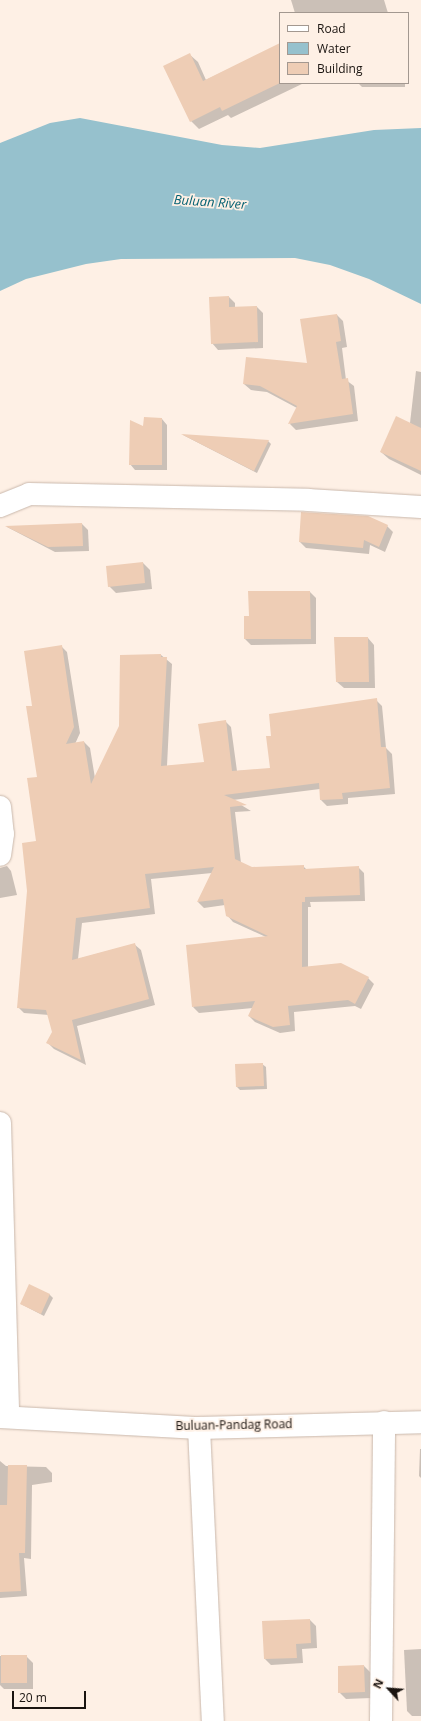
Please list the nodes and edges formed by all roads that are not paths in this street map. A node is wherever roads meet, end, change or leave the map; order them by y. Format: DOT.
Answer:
graph roads {
  1 [pos="0,506"];
  2 [pos="421,507"];
  3 [pos="0,807"];
  4 [pos="0,855"];
  5 [pos="0,1123"];
  6 [pos="4,1417"];
  7 [pos="384,1422"];
  8 [pos="421,1422"];
  9 [pos="199,1428"];
  10 [pos="213,1721"];
  11 [pos="381,1721"];
  1 -- 2 [label="street"];
  3 -- 4 [label="street"];
  5 -- 6 [label="street"];
  6 -- 9 [label="street, Buluan-Pandag Road"];
  7 -- 8 [label="street, Buluan-Pandag Road"];
  7 -- 9 [label="street, Buluan-Pandag Road"];
  7 -- 11 [label="street"];
  9 -- 10 [label="street"];
}
